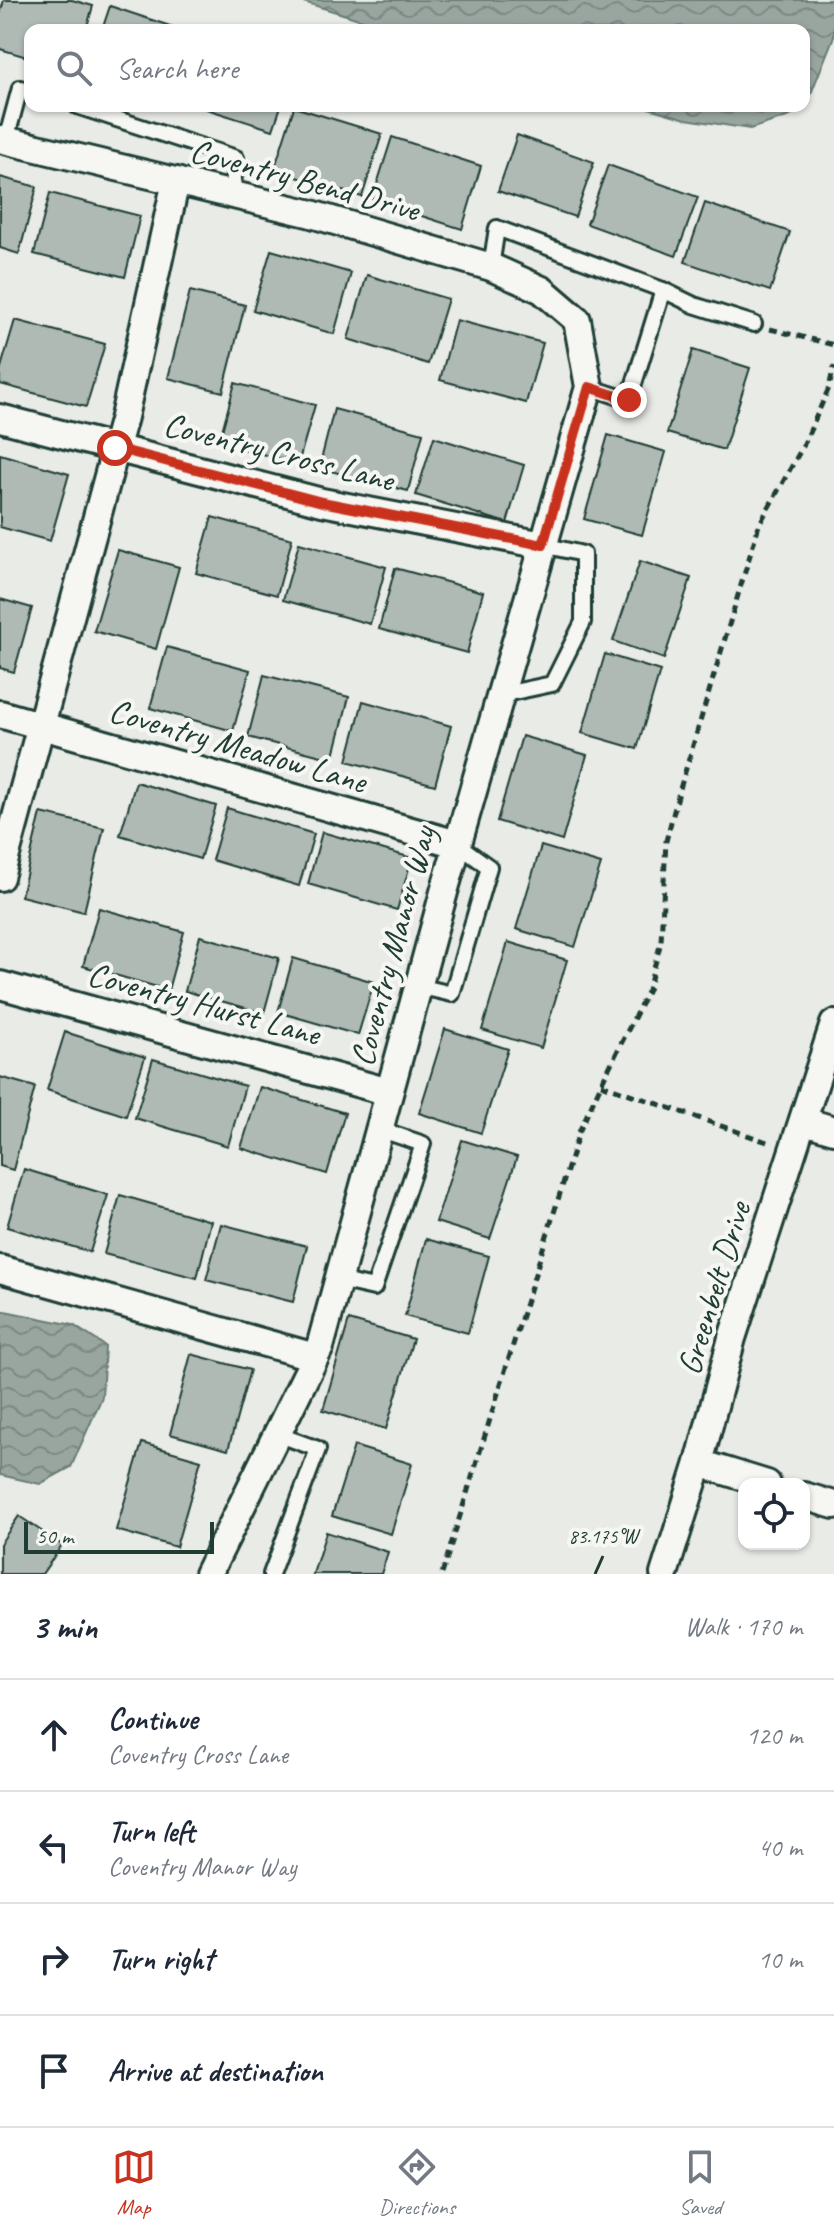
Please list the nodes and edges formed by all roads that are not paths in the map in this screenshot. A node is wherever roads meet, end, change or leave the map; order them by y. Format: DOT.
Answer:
graph roads {
  1 [pos="24,89"];
  2 [pos="95,112"];
  3 [pos="3,140"];
  4 [pos="176,181"];
  5 [pos="232,194"];
  6 [pos="491,267"];
  7 [pos="663,290"];
  8 [pos="577,320"];
  9 [pos="754,324"];
  10 [pos="589,387"];
  11 [pos="0,418"];
  12 [pos="115,448"];
  13 [pos="543,545"];
  14 [pos="500,695"];
  15 [pos="0,714"];
  16 [pos="41,726"];
  17 [pos="457,844"];
  18 [pos="0,877"];
  19 [pos="0,985"];
  20 [pos="418,986"];
  21 [pos="834,1024"];
  22 [pos="389,1092"];
  23 [pos="804,1121"];
  24 [pos="379,1129"];
  25 [pos="834,1130"];
  26 [pos="0,1269"];
  27 [pos="338,1280"];
  28 [pos="315,1357"];
  29 [pos="277,1434"];
  30 [pos="699,1463"];
  31 [pos="748,1478"];
  32 [pos="810,1498"];
  33 [pos="834,1505"];
  34 [pos="208,1574"];
  35 [pos="271,1574"];
  36 [pos="664,1574"];
  1 -- 3 [label="lane"];
  2 -- 5 [label="lane"];
  3 -- 4 [label="street, Coventry Bend Drive"];
  4 -- 5 [label="street, Coventry Bend Drive"];
  4 -- 12 [label="street"];
  5 -- 6 [label="street, Coventry Bend Drive"];
  6 -- 7 [label="lane"];
  6 -- 8 [label="street, Coventry Bend Drive"];
  7 -- 9 [label="lane"];
  7 -- 10 [label="lane"];
  8 -- 10 [label="street, Coventry Manor Way"];
  10 -- 13 [label="street, Coventry Manor Way"];
  11 -- 12 [label="street, Coventry Cross Lane"];
  12 -- 13 [label="street, Coventry Cross Lane"];
  12 -- 16 [label="street"];
  13 -- 14 [label="street, Coventry Manor Way"];
  13 -- 14 [label="lane"];
  14 -- 17 [label="street, Coventry Manor Way"];
  15 -- 16 [label="street, Coventry Meadow Lane"];
  16 -- 17 [label="street, Coventry Meadow Lane"];
  16 -- 18 [label="street"];
  17 -- 20 [label="street, Coventry Manor Way"];
  17 -- 20 [label="lane"];
  19 -- 22 [label="street, Coventry Hurst Lane"];
  20 -- 22 [label="street, Coventry Manor Way"];
  21 -- 23 [label="street, Greenbelt Drive"];
  22 -- 24 [label="street, Coventry Manor Way"];
  23 -- 25 [label="street"];
  23 -- 30 [label="street, Greenbelt Drive"];
  24 -- 27 [label="street, Coventry Manor Way"];
  24 -- 27 [label="lane"];
  26 -- 28 [label="street"];
  27 -- 28 [label="street, Coventry Manor Way"];
  28 -- 29 [label="street, Coventry Manor Way"];
  29 -- 34 [label="street, Coventry Manor Way"];
  29 -- 35 [label="lane"];
  30 -- 31 [label="street"];
  30 -- 36 [label="street, Greenbelt Drive"];
  32 -- 33 [label="street"];
}
